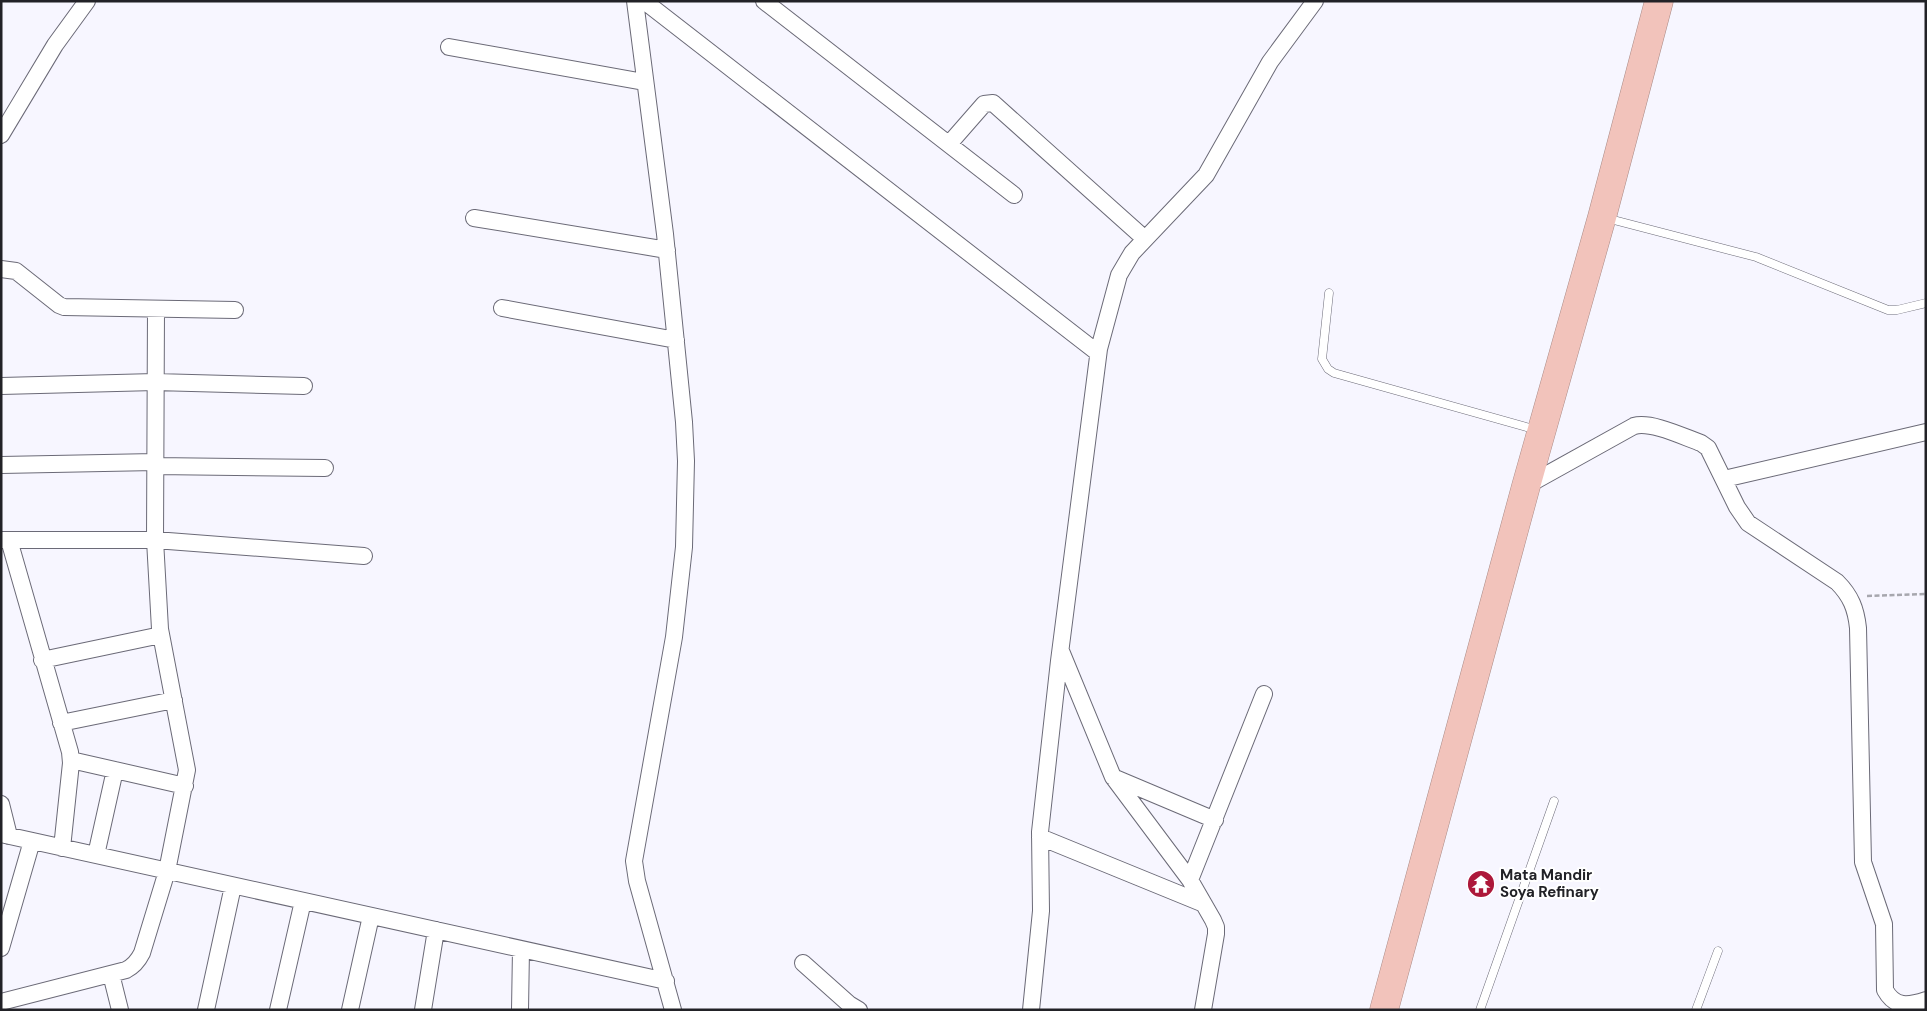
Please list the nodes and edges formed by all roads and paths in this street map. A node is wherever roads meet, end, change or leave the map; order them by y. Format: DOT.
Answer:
graph roads {
  1 [pos="87,1"];
  2 [pos="635,1"];
  3 [pos="644,1"];
  4 [pos="764,1"];
  5 [pos="1315,1"];
  6 [pos="1659,1"];
  7 [pos="449,47"];
  8 [pos="644,82"];
  9 [pos="1,135"];
  10 [pos="949,144"];
  11 [pos="1014,194"];
  12 [pos="1602,217"];
  13 [pos="474,218"];
  14 [pos="1145,239"];
  15 [pos="667,250"];
  16 [pos="1,269"];
  17 [pos="1329,293"];
  18 [pos="1926,304"];
  19 [pos="156,308"];
  20 [pos="502,308"];
  21 [pos="235,310"];
  22 [pos="676,340"];
  23 [pos="1098,353"];
  24 [pos="156,382"];
  25 [pos="1,386"];
  26 [pos="304,386"];
  27 [pos="1542,432"];
  28 [pos="1926,432"];
  29 [pos="155,464"];
  30 [pos="1,465"];
  31 [pos="325,468"];
  32 [pos="1724,478"];
  33 [pos="1526,486"];
  34 [pos="5,540"];
  35 [pos="155,540"];
  36 [pos="364,556"];
  37 [pos="1926,594"];
  38 [pos="1850,597"];
  39 [pos="161,635"];
  40 [pos="1060,649"];
  41 [pos="42,660"];
  42 [pos="1264,694"];
  43 [pos="174,700"];
  44 [pos="61,723"];
  45 [pos="71,760"];
  46 [pos="116,770"];
  47 [pos="1113,777"];
  48 [pos="185,786"];
  49 [pos="1554,800"];
  50 [pos="1,804"];
  51 [pos="1215,820"];
  52 [pos="5,835"];
  53 [pos="1040,837"];
  54 [pos="32,841"];
  55 [pos="62,848"];
  56 [pos="96,856"];
  57 [pos="167,871"];
  58 [pos="1190,880"];
  59 [pos="233,886"];
  60 [pos="303,901"];
  61 [pos="1204,904"];
  62 [pos="370,916"];
  63 [pos="436,930"];
  64 [pos="1,948"];
  65 [pos="520,949"];
  66 [pos="1718,951"];
  67 [pos="803,963"];
  68 [pos="111,974"];
  69 [pos="666,981"];
  70 [pos="1926,1000"];
  71 [pos="1,1002"];
  72 [pos="120,1010"];
  73 [pos="206,1010"];
  74 [pos="278,1010"];
  75 [pos="350,1010"];
  76 [pos="423,1010"];
  77 [pos="520,1010"];
  78 [pos="674,1010"];
  79 [pos="859,1010"];
  80 [pos="1031,1010"];
  81 [pos="1203,1010"];
  82 [pos="1384,1010"];
  83 [pos="1480,1010"];
  84 [pos="1696,1010"];
  1 -- 9 [label="street"];
  2 -- 8 [label="street"];
  3 -- 23 [label="street"];
  4 -- 10 [label="street"];
  5 -- 14 [label="street"];
  6 -- 12 [label="highway"];
  7 -- 8 [label="street"];
  8 -- 15 [label="street"];
  10 -- 11 [label="street"];
  10 -- 14 [label="street"];
  12 -- 18 [label="lane"];
  12 -- 27 [label="highway"];
  13 -- 15 [label="street"];
  14 -- 23 [label="street"];
  15 -- 22 [label="street"];
  16 -- 19 [label="street"];
  17 -- 27 [label="lane"];
  19 -- 21 [label="street"];
  19 -- 24 [label="street"];
  20 -- 22 [label="street"];
  22 -- 69 [label="street"];
  23 -- 40 [label="street"];
  24 -- 25 [label="street"];
  24 -- 26 [label="street"];
  24 -- 29 [label="street"];
  27 -- 33 [label="highway"];
  28 -- 32 [label="street"];
  29 -- 30 [label="street"];
  29 -- 31 [label="street"];
  29 -- 35 [label="street"];
  32 -- 33 [label="street"];
  32 -- 38 [label="street"];
  33 -- 82 [label="highway"];
  34 -- 35 [label="street"];
  34 -- 41 [label="street"];
  35 -- 36 [label="street"];
  35 -- 39 [label="street"];
  37 -- 38 [label="path"];
  38 -- 70 [label="street"];
  39 -- 41 [label="street"];
  39 -- 43 [label="street"];
  40 -- 47 [label="street"];
  40 -- 53 [label="street"];
  41 -- 44 [label="street"];
  42 -- 51 [label="street"];
  43 -- 44 [label="street"];
  43 -- 48 [label="street"];
  44 -- 45 [label="street"];
  45 -- 46 [label="street"];
  45 -- 55 [label="street"];
  46 -- 48 [label="street"];
  46 -- 56 [label="street"];
  47 -- 51 [label="street"];
  47 -- 58 [label="street"];
  48 -- 57 [label="street"];
  49 -- 83 [label="lane"];
  50 -- 52 [label="street"];
  51 -- 58 [label="street"];
  52 -- 54 [label="street"];
  53 -- 61 [label="street"];
  53 -- 80 [label="street"];
  54 -- 55 [label="street"];
  54 -- 64 [label="street"];
  55 -- 56 [label="street"];
  56 -- 57 [label="street"];
  57 -- 59 [label="street"];
  57 -- 68 [label="street"];
  58 -- 61 [label="street"];
  59 -- 60 [label="street"];
  59 -- 73 [label="street"];
  60 -- 62 [label="street"];
  60 -- 74 [label="street"];
  61 -- 81 [label="street"];
  62 -- 63 [label="street"];
  62 -- 75 [label="street"];
  63 -- 65 [label="street"];
  63 -- 76 [label="street"];
  65 -- 69 [label="street"];
  65 -- 77 [label="street"];
  66 -- 84 [label="lane"];
  67 -- 79 [label="street"];
  68 -- 71 [label="street"];
  68 -- 72 [label="street"];
  69 -- 78 [label="street"];
}
